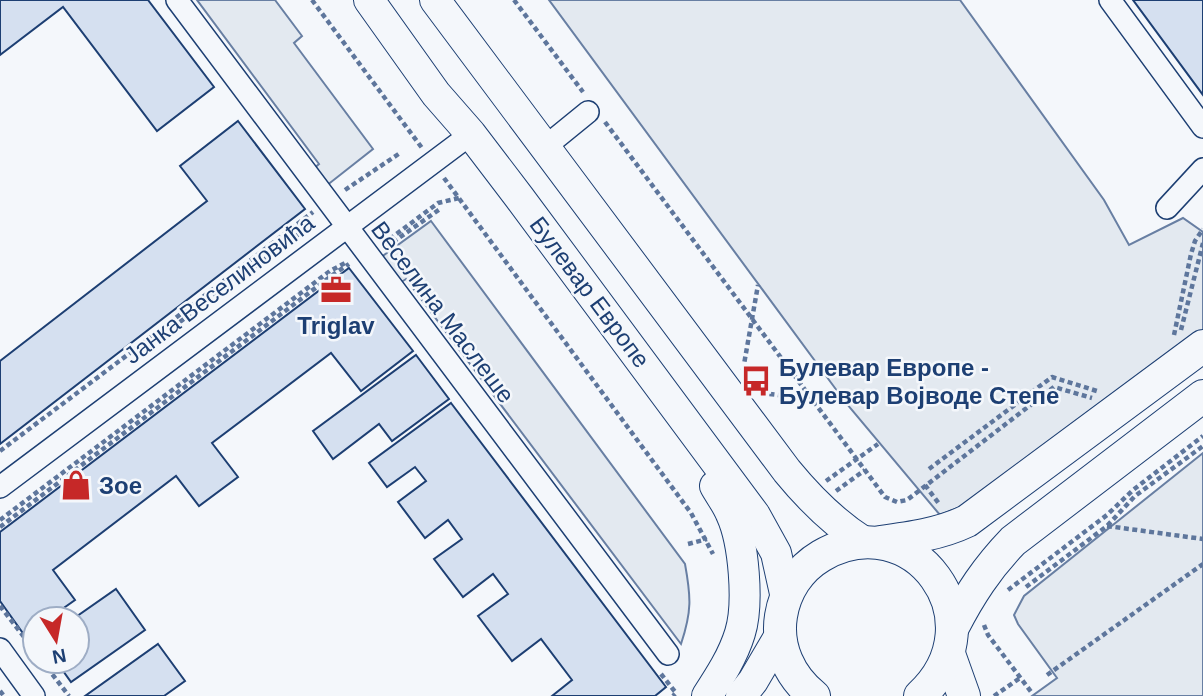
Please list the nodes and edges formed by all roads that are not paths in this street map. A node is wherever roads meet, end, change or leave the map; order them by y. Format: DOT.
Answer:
graph roads {
  1 [pos="177,0"];
  2 [pos="369,0"];
  3 [pos="435,0"];
  4 [pos="1110,0"];
  5 [pos="594,111"];
  6 [pos="1203,127"];
  7 [pos="471,134"];
  8 [pos="545,147"];
  9 [pos="1203,169"];
  10 [pos="1167,208"];
  11 [pos="339,232"];
  12 [pos="617,328"];
  13 [pos="1185,340"];
  14 [pos="1203,396"];
  15 [pos="0,487"];
  16 [pos="868,543"];
  17 [pos="786,598"];
  18 [pos="961,634"];
  19 [pos="780,635"];
  20 [pos="0,649"];
  21 [pos="668,654"];
  22 [pos="34,696"];
  23 [pos="707,696"];
  24 [pos="741,696"];
  25 [pos="814,696"];
  26 [pos="920,696"];
  27 [pos="964,696"];
  1 -- 11 [label="street, Веселина Маслеше"];
  2 -- 7 [label="main road, Булевар Европе"];
  3 -- 8 [label="main road, Булевар Европе"];
  4 -- 6 [label="street"];
  5 -- 8 [label="street"];
  7 -- 11 [label="street, Јанка Веселиновића"];
  7 -- 12 [label="main road, Булевар Европе"];
  8 -- 16 [label="main road, Булевар Европе"];
  9 -- 10 [label="street"];
  11 -- 15 [label="street, Јанка Веселиновића"];
  11 -- 21 [label="street, Веселина Маслеше"];
  12 -- 17 [label="main road, Булевар Европе"];
  12 -- 23 [label="main road"];
  13 -- 16 [label="main road"];
  14 -- 18 [label="main road"];
  16 -- 17 [label="main road"];
  16 -- 18 [label="main road"];
  17 -- 19 [label="main road"];
  18 -- 26 [label="main road"];
  18 -- 27 [label="main road"];
  19 -- 24 [label="main road"];
  19 -- 25 [label="main road"];
  20 -- 22 [label="street"];
}
